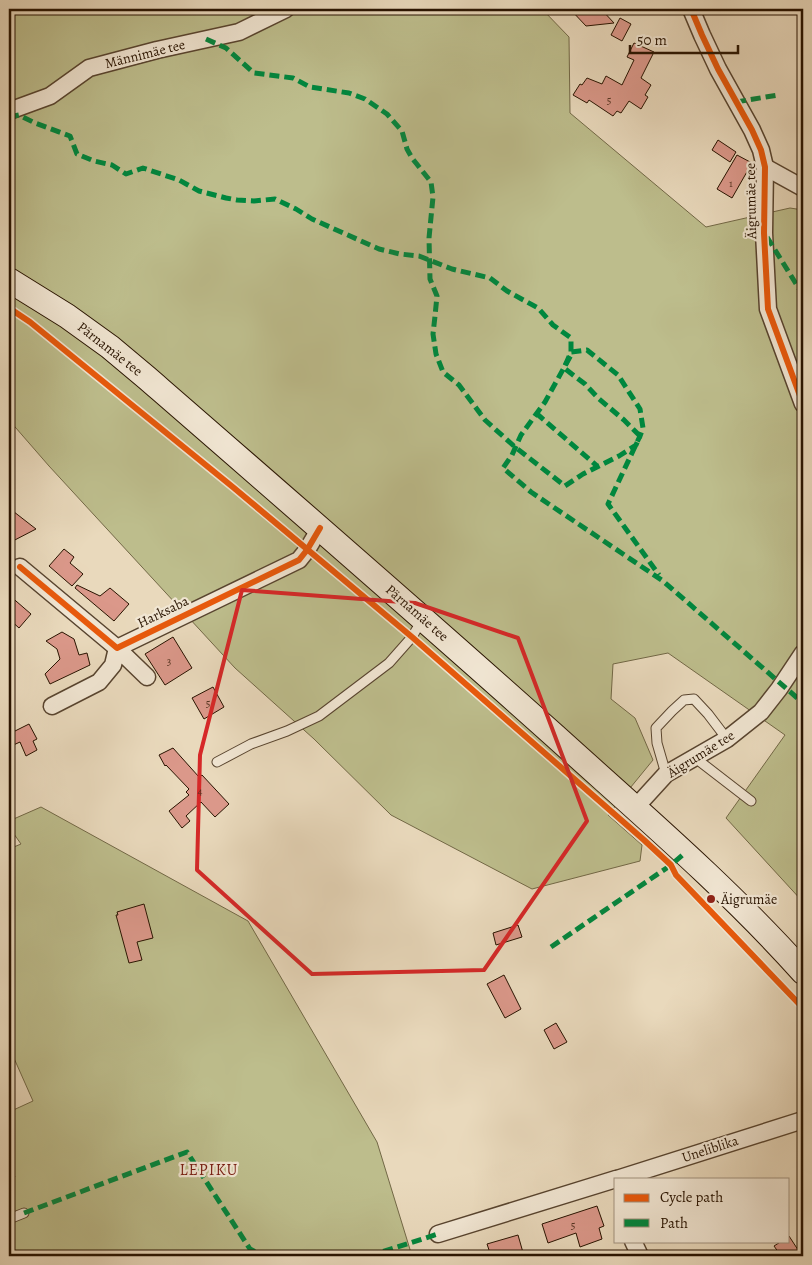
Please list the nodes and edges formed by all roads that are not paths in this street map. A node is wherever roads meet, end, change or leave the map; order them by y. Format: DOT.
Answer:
graph roads {
  1 [pos="286,9"];
  2 [pos="691,9"];
  3 [pos="9,111"];
  4 [pos="765,166"];
  5 [pos="803,188"];
  6 [pos="9,280"];
  7 [pos="803,404"];
  8 [pos="320,528"];
  9 [pos="20,567"];
  10 [pos="423,618"];
  11 [pos="117,648"];
  12 [pos="803,653"];
  13 [pos="147,677"];
  14 [pos="52,706"];
  15 [pos="727,739"];
  16 [pos="694,757"];
  17 [pos="217,762"];
  18 [pos="666,774"];
  19 [pos="625,785"];
  20 [pos="751,801"];
  21 [pos="635,808"];
  22 [pos="685,854"];
  23 [pos="695,876"];
  24 [pos="730,910"];
  25 [pos="756,922"];
  26 [pos="803,972"];
  27 [pos="803,1120"];
  28 [pos="627,1178"];
  29 [pos="614,1182"];
  30 [pos="24,1213"];
  31 [pos="9,1219"];
  32 [pos="438,1234"];
  33 [pos="633,1242"];
  34 [pos="640,1256"];
  1 -- 3 [label="street, Männimäe tee"];
  2 -- 4 [label="street, Äigrumäe tee"];
  4 -- 5 [label="street"];
  4 -- 7 [label="street, Äigrumäe tee"];
  6 -- 8 [label="main road, Pärnamäe tee"];
  8 -- 10 [label="main road, Pärnamäe tee"];
  8 -- 11 [label="street, Harksaba"];
  9 -- 11 [label="street"];
  10 -- 17 [label="lane"];
  10 -- 21 [label="main road, Pärnamäe tee"];
  11 -- 13 [label="street"];
  11 -- 14 [label="street"];
  12 -- 15 [label="street, Äigrumäe tee"];
  15 -- 16 [label="street, Äigrumäe tee"];
  15 -- 18 [label="lane"];
  16 -- 18 [label="street, Äigrumäe tee"];
  16 -- 20 [label="lane"];
  18 -- 21 [label="street, Äigrumäe tee"];
  19 -- 21 [label="lane"];
  21 -- 22 [label="main road, Pärnamäe tee"];
  22 -- 23 [label="lane"];
  22 -- 25 [label="main road, Pärnamäe tee"];
  24 -- 25 [label="lane"];
  25 -- 26 [label="main road, Pärnamäe tee"];
  27 -- 28 [label="street, Uneliblika"];
  29 -- 32 [label="street, Uneliblika"];
  30 -- 31 [label="lane"];
  33 -- 34 [label="street"];
}
